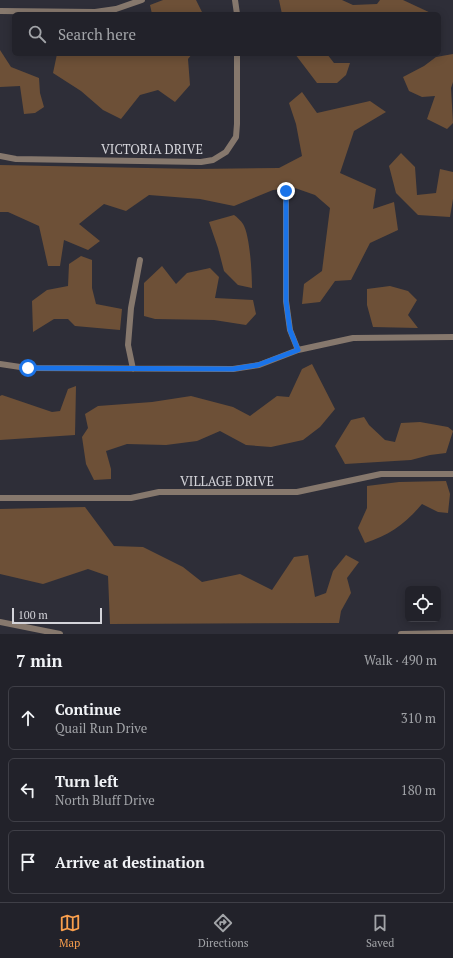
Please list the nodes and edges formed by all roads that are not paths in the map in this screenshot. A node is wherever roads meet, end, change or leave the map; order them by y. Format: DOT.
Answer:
graph roads {
  1 [pos="142,0"];
  2 [pos="235,0"];
  3 [pos="0,11"];
  4 [pos="237,12"];
  5 [pos="237,56"];
  6 [pos="0,156"];
  7 [pos="286,191"];
  8 [pos="140,260"];
  9 [pos="453,337"];
  10 [pos="298,350"];
  11 [pos="0,364"];
  12 [pos="133,369"];
  13 [pos="453,474"];
  14 [pos="0,498"];
  15 [pos="0,622"];
  16 [pos="453,633"];
  17 [pos="60,634"];
  18 [pos="401,634"];
  1 -- 3 [label="street"];
  2 -- 4 [label="street"];
  5 -- 6 [label="street, VICTORIA DRIVE"];
  7 -- 10 [label="street"];
  8 -- 12 [label="street"];
  9 -- 10 [label="street"];
  10 -- 12 [label="street"];
  11 -- 12 [label="street"];
  13 -- 14 [label="street, VILLAGE DRIVE"];
  15 -- 17 [label="street"];
  16 -- 18 [label="street"];
}
